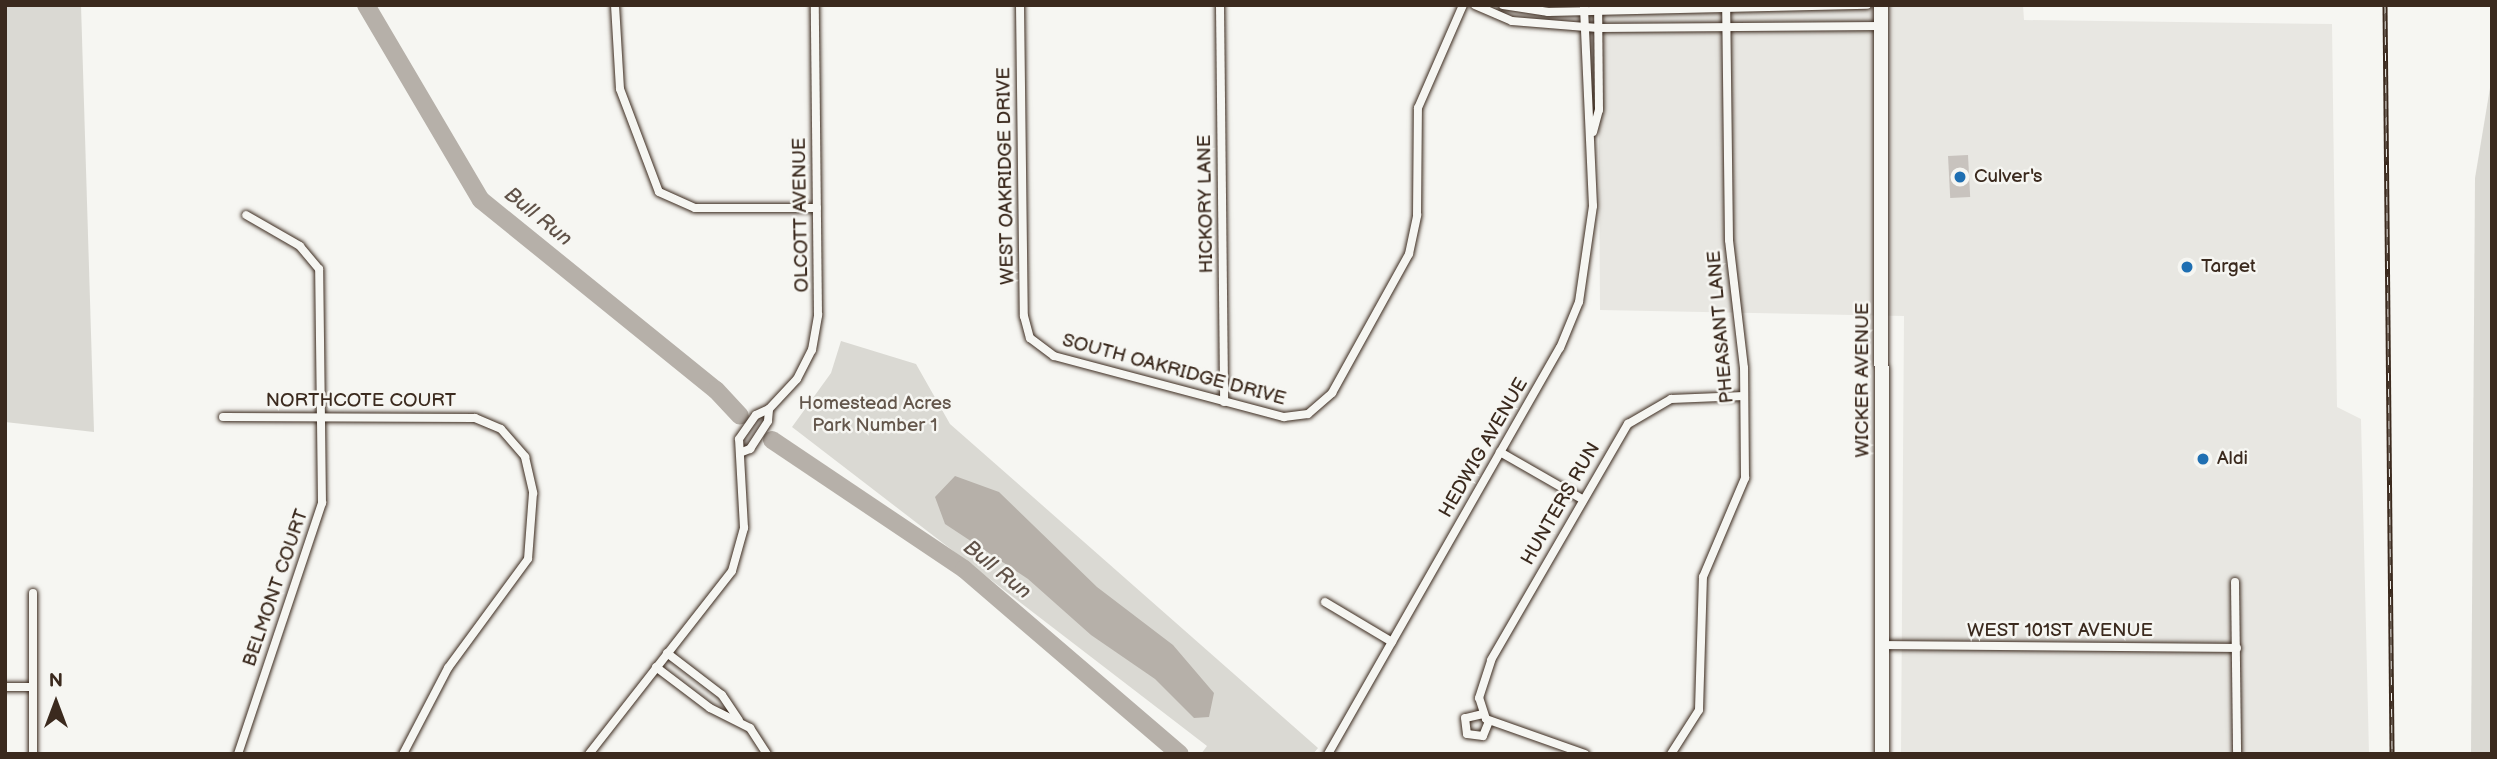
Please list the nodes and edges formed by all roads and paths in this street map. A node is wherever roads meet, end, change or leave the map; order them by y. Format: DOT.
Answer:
graph roads {
  1 [pos="615,5"];
  2 [pos="815,5"];
  3 [pos="1020,5"];
  4 [pos="1220,5"];
  5 [pos="1463,5"];
  6 [pos="1475,5"];
  7 [pos="1503,5"];
  8 [pos="1726,6"];
  9 [pos="1875,6"];
  10 [pos="1598,7"];
  11 [pos="1584,8"];
  12 [pos="1584,25"];
  13 [pos="1881,26"];
  14 [pos="1727,27"];
  15 [pos="1598,28"];
  16 [pos="1593,135"];
  17 [pos="817,208"];
  18 [pos="246,215"];
  19 [pos="1035,345"];
  20 [pos="1744,396"];
  21 [pos="1224,402"];
  22 [pos="769,409"];
  23 [pos="323,416"];
  24 [pos="223,417"];
  25 [pos="742,452"];
  26 [pos="1500,452"];
  27 [pos="1582,499"];
  28 [pos="2235,582"];
  29 [pos="33,593"];
  30 [pos="1325,602"];
  31 [pos="1392,642"];
  32 [pos="1883,645"];
  33 [pos="2237,648"];
  34 [pos="667,653"];
  35 [pos="656,667"];
  36 [pos="5,687"];
  37 [pos="32,687"];
  38 [pos="741,722"];
  39 [pos="33,754"];
  40 [pos="238,754"];
  41 [pos="403,754"];
  42 [pos="589,754"];
  43 [pos="767,754"];
  44 [pos="1328,754"];
  45 [pos="1584,754"];
  46 [pos="1671,754"];
  47 [pos="1882,754"];
  48 [pos="2237,754"];
  1 -- 17 [label="street"];
  2 -- 17 [label="street, OLCOTT AVENUE"];
  3 -- 19 [label="street, WEST OAKRIDGE DRIVE"];
  4 -- 21 [label="street, HICKORY LANE"];
  5 -- 21 [label="street, SOUTH OAKRIDGE DRIVE"];
  6 -- 12 [label="street"];
  7 -- 11 [label="street"];
  8 -- 9 [label="street"];
  8 -- 10 [label="street"];
  8 -- 14 [label="street, PHEASANT LANE"];
  9 -- 13 [label="highway, WICKER AVENUE"];
  10 -- 11 [label="street"];
  10 -- 15 [label="street, HEDWIG AVENUE"];
  11 -- 12 [label="street, HEDWIG AVENUE"];
  12 -- 15 [label="street"];
  12 -- 16 [label="street, HEDWIG AVENUE"];
  13 -- 14 [label="street"];
  13 -- 32 [label="highway, WICKER AVENUE"];
  14 -- 15 [label="street"];
  14 -- 20 [label="street, PHEASANT LANE"];
  15 -- 16 [label="street, HEDWIG AVENUE"];
  16 -- 26 [label="street, HEDWIG AVENUE"];
  17 -- 22 [label="street, OLCOTT AVENUE"];
  18 -- 23 [label="street, BELMONT COURT"];
  19 -- 21 [label="street, SOUTH OAKRIDGE DRIVE"];
  20 -- 27 [label="street, HUNTERS RUN"];
  20 -- 46 [label="street, PHEASANT LANE"];
  22 -- 25 [label="street, OLCOTT AVENUE"];
  22 -- 25 [label="street, OLCOTT AVENUE"];
  23 -- 24 [label="street, NORTHCOTE COURT"];
  23 -- 40 [label="street, BELMONT COURT"];
  23 -- 41 [label="street, NORTHCOTE COURT"];
  25 -- 34 [label="street, OLCOTT AVENUE"];
  26 -- 27 [label="street"];
  26 -- 31 [label="street, HEDWIG AVENUE"];
  27 -- 45 [label="street, HUNTERS RUN"];
  28 -- 33 [label="street"];
  29 -- 37 [label="street"];
  30 -- 31 [label="street"];
  31 -- 44 [label="street, HEDWIG AVENUE"];
  32 -- 33 [label="street, WEST 101ST AVENUE"];
  32 -- 47 [label="highway, WICKER AVENUE"];
  33 -- 48 [label="street"];
  34 -- 35 [label="street, OLCOTT AVENUE"];
  34 -- 38 [label="street"];
  35 -- 38 [label="street"];
  35 -- 42 [label="street, OLCOTT AVENUE"];
  36 -- 37 [label="street"];
  37 -- 39 [label="street"];
  38 -- 43 [label="street"];
}
